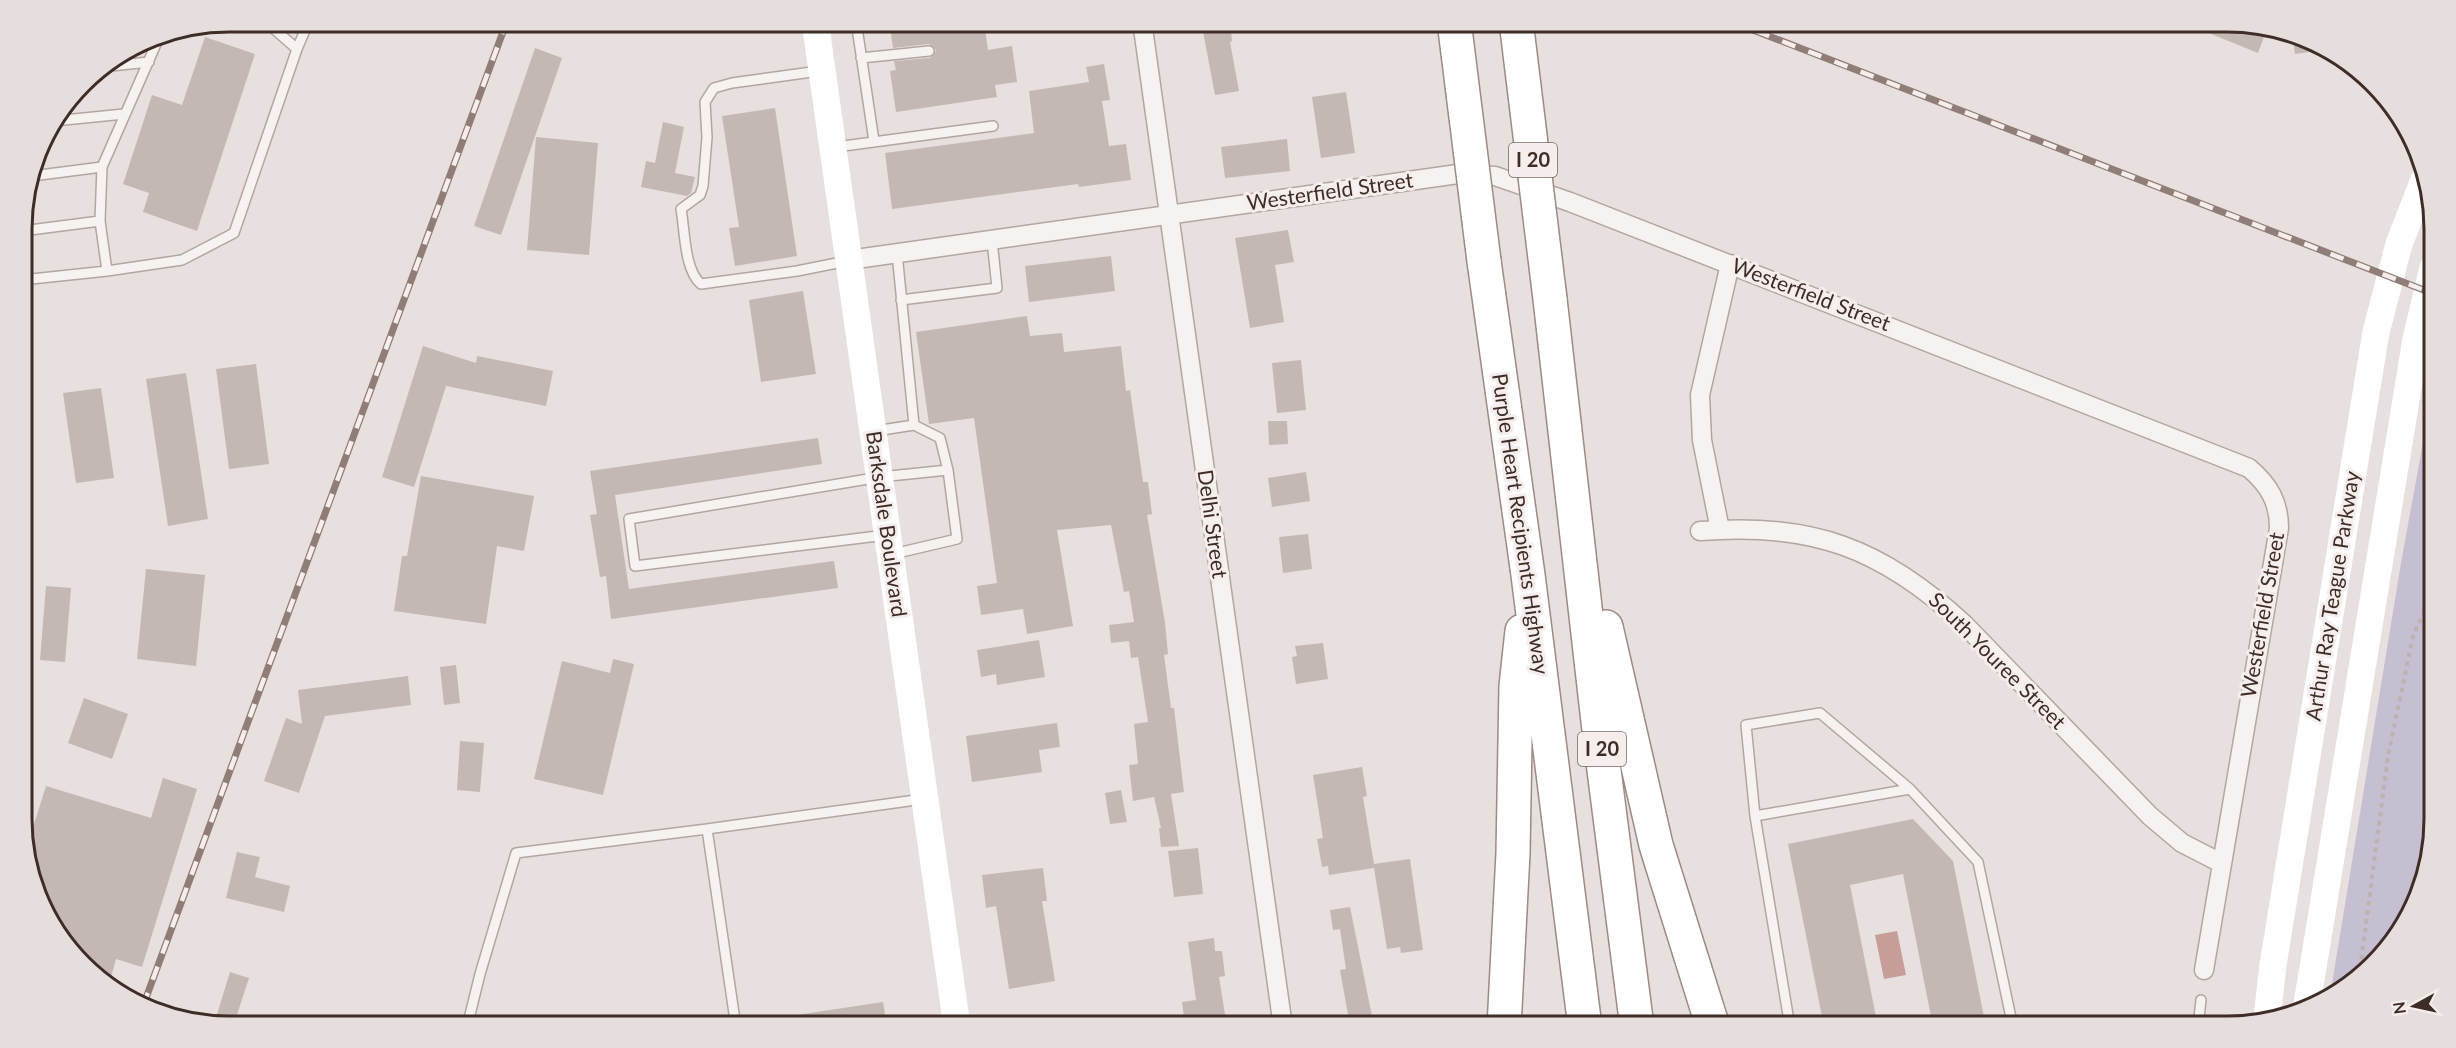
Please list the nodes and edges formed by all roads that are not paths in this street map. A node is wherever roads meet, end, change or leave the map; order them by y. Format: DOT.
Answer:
graph roads {
  1 [pos="278,32"];
  2 [pos="304,32"];
  3 [pos="817,32"];
  4 [pos="857,32"];
  5 [pos="1144,32"];
  6 [pos="1455,32"];
  7 [pos="1517,32"];
  8 [pos="156,46"];
  9 [pos="297,49"];
  10 [pos="929,51"];
  11 [pos="861,58"];
  12 [pos="149,62"];
  13 [pos="119,65"];
  14 [pos="822,70"];
  15 [pos="124,114"];
  16 [pos="65,120"];
  17 [pos="993,126"];
  18 [pos="874,141"];
  19 [pos="833,147"];
  20 [pos="102,167"];
  21 [pos="39,175"];
  22 [pos="2420,189"];
  23 [pos="1169,214"];
  24 [pos="100,221"];
  25 [pos="32,230"];
  26 [pos="992,240"];
  27 [pos="897,253"];
  28 [pos="849,260"];
  29 [pos="1730,264"];
  30 [pos="107,271"];
  31 [pos="32,279"];
  32 [pos="901,300"];
  33 [pos="2424,306"];
  34 [pos="914,425"];
  35 [pos="873,432"];
  36 [pos="1571,470"];
  37 [pos="948,471"];
  38 [pos="880,477"];
  39 [pos="1720,530"];
  40 [pos="1700,531"];
  41 [pos="889,545"];
  42 [pos="1528,575"];
  43 [pos="1910,789"];
  44 [pos="925,798"];
  45 [pos="1755,816"];
  46 [pos="707,829"];
  47 [pos="2221,863"];
  48 [pos="2204,970"];
  49 [pos="2308,999"];
  50 [pos="2201,1000"];
  51 [pos="2268,1013"];
  52 [pos="470,1016"];
  53 [pos="734,1016"];
  54 [pos="955,1016"];
  55 [pos="1281,1016"];
  56 [pos="1505,1016"];
  57 [pos="1584,1016"];
  58 [pos="1636,1016"];
  59 [pos="1710,1016"];
  60 [pos="1788,1016"];
  61 [pos="2011,1016"];
  62 [pos="2199,1016"];
  1 -- 9 [label="lane"];
  2 -- 9 [label="lane"];
  3 -- 14 [label="street, Barksdale Boulevard"];
  4 -- 11 [label="lane"];
  5 -- 23 [label="street, Delhi Street"];
  6 -- 42 [label="highway, Purple Heart Recipients Highway / I 20, bridge"];
  7 -- 36 [label="highway, I 20, bridge"];
  8 -- 12 [label="lane"];
  9 -- 30 [label="lane"];
  10 -- 11 [label="lane"];
  11 -- 18 [label="lane"];
  12 -- 13 [label="lane"];
  12 -- 15 [label="lane"];
  14 -- 19 [label="street, Barksdale Boulevard"];
  14 -- 28 [label="lane"];
  15 -- 16 [label="lane"];
  15 -- 20 [label="lane"];
  17 -- 18 [label="lane"];
  18 -- 19 [label="lane"];
  19 -- 28 [label="street, Barksdale Boulevard"];
  20 -- 21 [label="lane"];
  20 -- 24 [label="lane"];
  22 -- 51 [label="street, Arthur Ray Teague Parkway"];
  23 -- 26 [label="street, Westerfield Street"];
  23 -- 29 [label="street, Westerfield Street"];
  23 -- 55 [label="street, Delhi Street"];
  24 -- 25 [label="lane"];
  24 -- 30 [label="lane"];
  26 -- 27 [label="street, Westerfield Street"];
  26 -- 32 [label="lane"];
  27 -- 28 [label="street, Westerfield Street"];
  27 -- 32 [label="lane"];
  28 -- 35 [label="street, Barksdale Boulevard"];
  29 -- 39 [label="street"];
  29 -- 47 [label="street, Westerfield Street"];
  30 -- 31 [label="lane"];
  32 -- 34 [label="lane"];
  33 -- 49 [label="street, Arthur Ray Teague Parkway"];
  34 -- 35 [label="lane"];
  34 -- 37 [label="lane"];
  35 -- 38 [label="street, Barksdale Boulevard"];
  36 -- 58 [label="highway, I 20"];
  36 -- 59 [label="highway"];
  37 -- 38 [label="lane"];
  37 -- 41 [label="lane"];
  38 -- 41 [label="street, Barksdale Boulevard"];
  38 -- 41 [label="lane"];
  39 -- 40 [label="street, South Youree Street"];
  39 -- 47 [label="street, South Youree Street"];
  41 -- 44 [label="street, Barksdale Boulevard"];
  42 -- 56 [label="highway"];
  42 -- 57 [label="highway, Purple Heart Recipients Highway / I 20"];
  43 -- 45 [label="lane"];
  43 -- 45 [label="lane"];
  43 -- 61 [label="lane"];
  44 -- 46 [label="lane"];
  44 -- 54 [label="street, Barksdale Boulevard"];
  45 -- 60 [label="lane"];
  46 -- 52 [label="lane"];
  46 -- 53 [label="lane"];
  47 -- 48 [label="street, Westerfield Street"];
  50 -- 62 [label="lane"];
}
